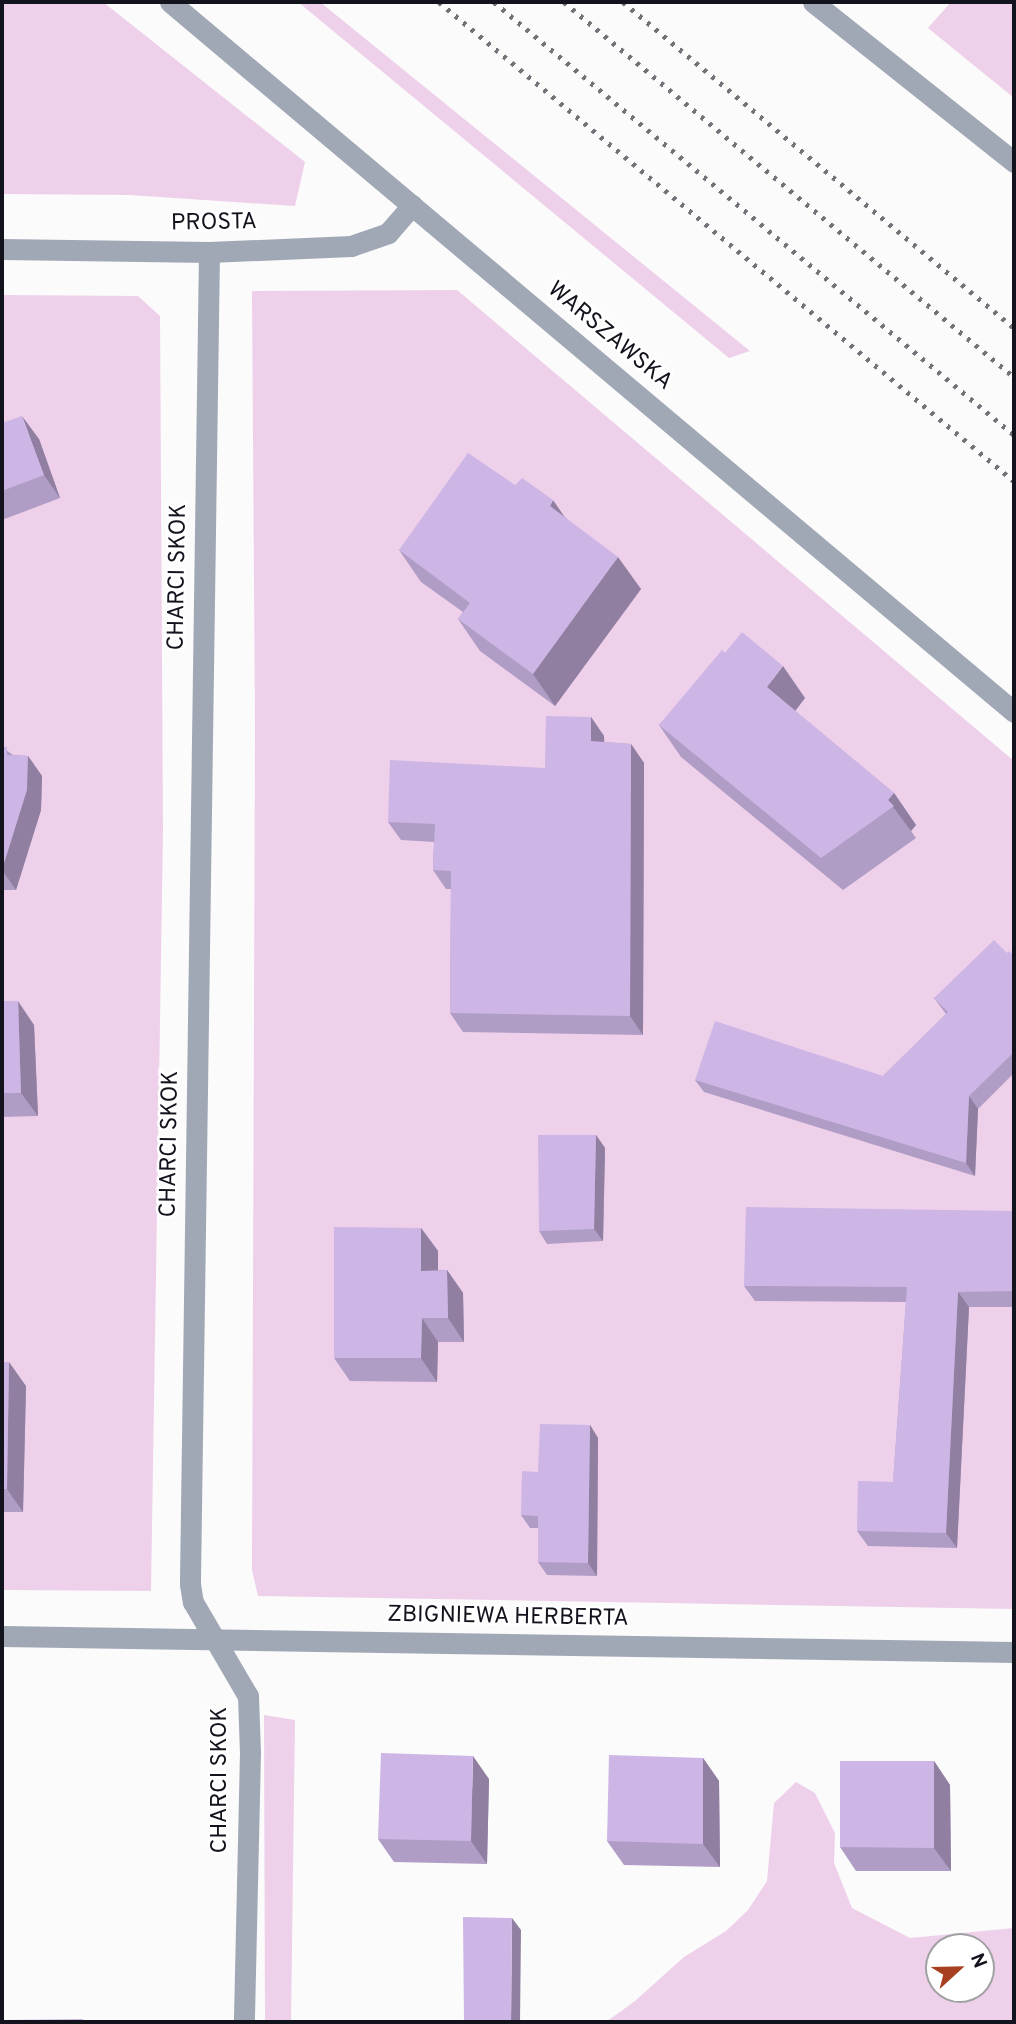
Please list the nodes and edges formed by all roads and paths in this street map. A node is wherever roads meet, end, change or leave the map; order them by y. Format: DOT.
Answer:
graph roads {
  1 [pos="170,2"];
  2 [pos="813,2"];
  3 [pos="1014,162"];
  4 [pos="412,205"];
  5 [pos="2,249"];
  6 [pos="209,251"];
  7 [pos="1014,712"];
  8 [pos="2,1636"];
  9 [pos="214,1637"];
  10 [pos="1014,1652"];
  11 [pos="244,2022"];
  1 -- 4 [label="street, WARSZAWSKA"];
  2 -- 3 [label="street"];
  4 -- 6 [label="street, PROSTA"];
  4 -- 7 [label="street, WARSZAWSKA"];
  5 -- 6 [label="street, PROSTA"];
  6 -- 9 [label="street, CHARCI SKOK"];
  8 -- 9 [label="street, ZBIGNIEWA HERBERTA"];
  9 -- 10 [label="street, ZBIGNIEWA HERBERTA"];
  9 -- 11 [label="street, CHARCI SKOK"];
}
